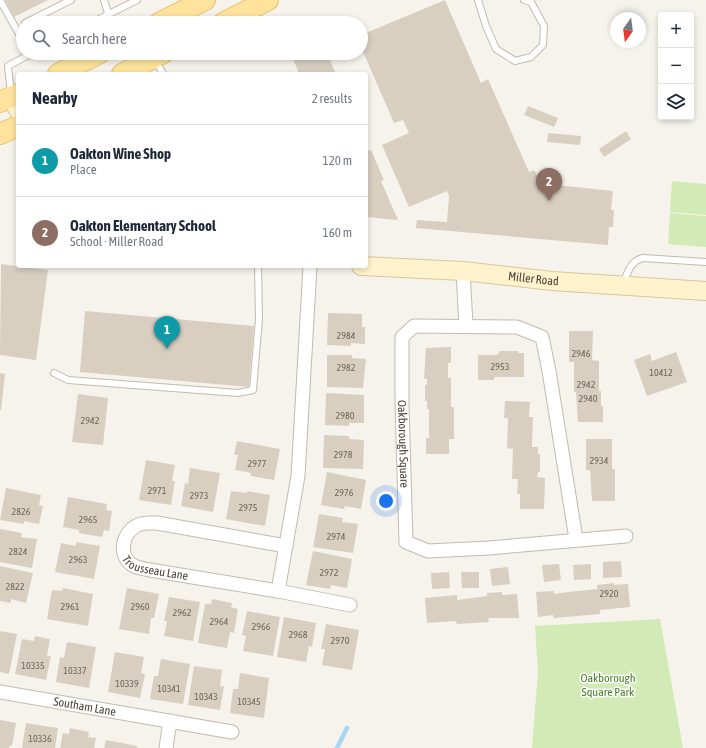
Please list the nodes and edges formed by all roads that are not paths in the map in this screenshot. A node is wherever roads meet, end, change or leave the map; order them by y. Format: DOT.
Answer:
graph roads {
  1 [pos="0,0"];
  2 [pos="71,0"];
  3 [pos="104,0"];
  4 [pos="137,0"];
  5 [pos="268,0"];
  6 [pos="478,0"];
  7 [pos="524,0"];
  8 [pos="201,1"];
  9 [pos="108,15"];
  10 [pos="40,16"];
  11 [pos="172,16"];
  12 [pos="237,16"];
  13 [pos="15,28"];
  14 [pos="19,60"];
  15 [pos="86,60"];
  16 [pos="160,62"];
  17 [pos="62,72"];
  18 [pos="128,72"];
  19 [pos="12,101"];
  20 [pos="16,127"];
  21 [pos="0,134"];
  22 [pos="706,262"];
  23 [pos="368,266"];
  24 [pos="258,268"];
  25 [pos="310,268"];
  26 [pos="463,271"];
  27 [pos="622,285"];
  28 [pos="706,291"];
  29 [pos="466,325"];
  30 [pos="54,373"];
  31 [pos="626,536"];
  32 [pos="576,539"];
  33 [pos="286,546"];
  34 [pos="278,591"];
  35 [pos="350,605"];
  36 [pos="0,692"];
  37 [pos="170,721"];
  38 [pos="232,732"];
  39 [pos="166,748"];
  1 -- 13 [label="lane"];
  2 -- 10 [label="lane"];
  3 -- 9 [label="lane"];
  4 -- 9 [label="lane"];
  5 -- 12 [label="main road"];
  6 -- 7 [label="lane"];
  8 -- 11 [label="main road"];
  14 -- 19 [label="lane"];
  15 -- 17 [label="main road"];
  16 -- 18 [label="main road"];
  20 -- 21 [label="main road"];
  22 -- 27 [label="lane"];
  23 -- 26 [label="street, Miller Road"];
  24 -- 30 [label="lane"];
  25 -- 33 [label="street"];
  26 -- 27 [label="street, Miller Road"];
  26 -- 29 [label="street"];
  27 -- 28 [label="street, Miller Road"];
  29 -- 32 [label="street, Oakborough Square"];
  29 -- 32 [label="street, Oakborough Square"];
  31 -- 32 [label="street, Oakborough Square"];
  33 -- 34 [label="street"];
  33 -- 34 [label="street, Trousseau Lane"];
  34 -- 35 [label="street, Trousseau Lane"];
  36 -- 37 [label="street, Southam Lane"];
  37 -- 38 [label="street, Southam Lane"];
  37 -- 39 [label="street"];
}
